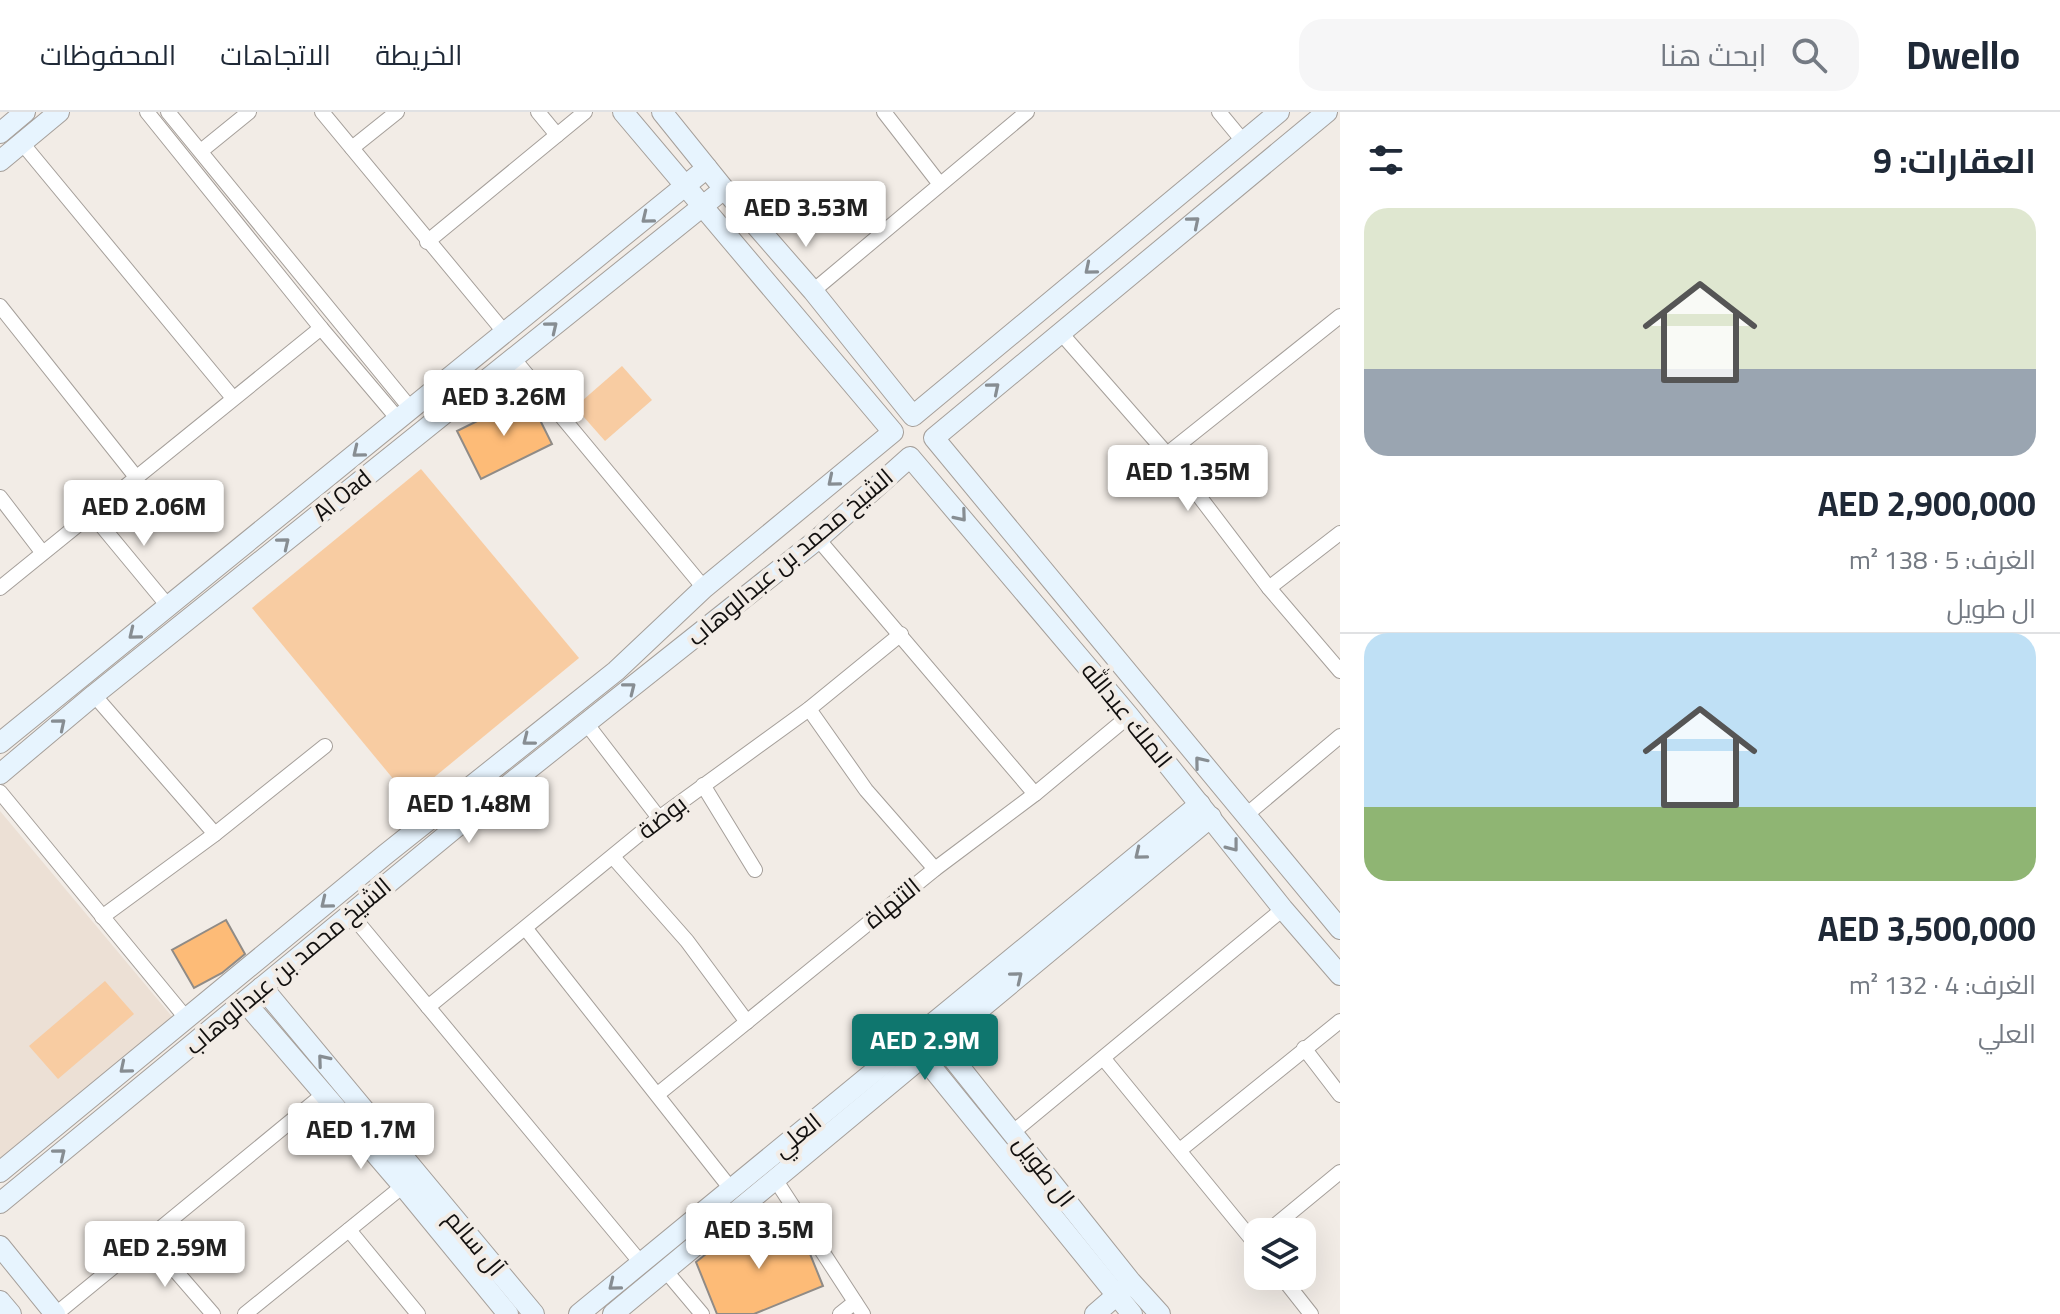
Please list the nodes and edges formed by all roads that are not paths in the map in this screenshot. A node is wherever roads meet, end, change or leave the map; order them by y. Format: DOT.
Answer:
graph roads {
  1 [pos="25,112"];
  2 [pos="59,112"];
  3 [pos="147,112"];
  4 [pos="168,112"];
  5 [pos="249,112"];
  6 [pos="322,112"];
  7 [pos="397,112"];
  8 [pos="538,112"];
  9 [pos="585,112"];
  10 [pos="623,112"];
  11 [pos="662,112"];
  12 [pos="884,112"];
  13 [pos="1027,112"];
  14 [pos="1219,112"];
  15 [pos="1279,112"];
  16 [pos="1327,112"];
  17 [pos="0,133"];
  18 [pos="557,135"];
  19 [pos="1243,141"];
  20 [pos="22,143"];
  21 [pos="352,148"];
  22 [pos="201,151"];
  23 [pos="0,161"];
  24 [pos="707,168"];
  25 [pos="939,183"];
  26 [pos="685,186"];
  27 [pos="724,189"];
  28 [pos="702,206"];
  29 [pos="427,242"];
  30 [pos="813,291"];
  31 [pos="1,308"];
  32 [pos="1340,316"];
  33 [pos="321,328"];
  34 [pos="1060,332"];
  35 [pos="505,333"];
  36 [pos="513,358"];
  37 [pos="233,398"];
  38 [pos="405,414"];
  39 [pos="913,416"];
  40 [pos="893,432"];
  41 [pos="934,438"];
  42 [pos="1167,454"];
  43 [pos="910,457"];
  44 [pos="136,477"];
  45 [pos="0,497"];
  46 [pos="91,513"];
  47 [pos="1340,533"];
  48 [pos="818,539"];
  49 [pos="42,552"];
  50 [pos="0,588"];
  51 [pos="704,588"];
  52 [pos="1269,588"];
  53 [pos="168,606"];
  54 [pos="901,634"];
  55 [pos="1340,671"];
  56 [pos="94,695"];
  57 [pos="809,709"];
  58 [pos="1129,716"];
  59 [pos="586,723"];
  60 [pos="1340,736"];
  61 [pos="0,743"];
  62 [pos="325,746"];
  63 [pos="0,774"];
  64 [pos="703,785"];
  65 [pos="0,792"];
  66 [pos="1035,794"];
  67 [pos="1205,811"];
  68 [pos="1245,816"];
  69 [pos="659,818"];
  70 [pos="424,824"];
  71 [pos="215,834"];
  72 [pos="439,841"];
  73 [pos="613,857"];
  74 [pos="935,869"];
  75 [pos="755,870"];
  76 [pos="1283,909"];
  77 [pos="350,913"];
  78 [pos="102,917"];
  79 [pos="526,929"];
  80 [pos="1340,929"];
  81 [pos="1340,975"];
  82 [pos="262,987"];
  83 [pos="245,1002"];
  84 [pos="428,1007"];
  85 [pos="186,1018"];
  86 [pos="1340,1021"];
  87 [pos="747,1022"];
  88 [pos="934,1034"];
  89 [pos="916,1048"];
  90 [pos="1304,1048"];
  91 [pos="1104,1059"];
  92 [pos="324,1094"];
  93 [pos="658,1094"];
  94 [pos="1340,1095"];
  95 [pos="1013,1132"];
  96 [pos="1180,1150"];
  97 [pos="0,1172"];
  98 [pos="1340,1172"];
  99 [pos="775,1179"];
  100 [pos="403,1186"];
  101 [pos="731,1189"];
  102 [pos="0,1203"];
  103 [pos="1284,1218"];
  104 [pos="1244,1227"];
  105 [pos="349,1230"];
  106 [pos="147,1238"];
  107 [pos="0,1246"];
  108 [pos="641,1263"];
  109 [pos="665,1270"];
  110 [pos="1123,1289"];
  111 [pos="1292,1290"];
  112 [pos="0,1301"];
  113 [pos="859,1308"];
  114 [pos="1155,1308"];
  115 [pos="11,1314"];
  116 [pos="56,1314"];
  117 [pos="213,1314"];
  118 [pos="245,1314"];
  119 [pos="418,1314"];
  120 [pos="508,1314"];
  121 [pos="534,1314"];
  122 [pos="579,1314"];
  123 [pos="613,1314"];
  124 [pos="702,1314"];
  125 [pos="840,1314"];
  126 [pos="1095,1314"];
  127 [pos="1131,1314"];
  128 [pos="1311,1314"];
  1 -- 17 [label="street"];
  2 -- 20 [label="street"];
  3 -- 33 [label="street"];
  4 -- 22 [label="street"];
  5 -- 22 [label="street"];
  6 -- 21 [label="street"];
  7 -- 21 [label="street"];
  8 -- 18 [label="street"];
  9 -- 18 [label="street"];
  10 -- 26 [label="street"];
  11 -- 24 [label="street"];
  12 -- 25 [label="street"];
  13 -- 25 [label="street"];
  14 -- 19 [label="street"];
  15 -- 19 [label="street"];
  34 -- 16 [label="street, one-way"];
  18 -- 29 [label="street"];
  19 -- 39 [label="street, one-way"];
  20 -- 23 [label="street"];
  20 -- 37 [label="street"];
  21 -- 29 [label="street"];
  22 -- 38 [label="street"];
  24 -- 26 [label="street, Al Oad"];
  24 -- 27 [label="street"];
  25 -- 30 [label="street"];
  26 -- 28 [label="street"];
  26 -- 35 [label="street, Al Oad, one-way"];
  27 -- 28 [label="street, Al Oad"];
  27 -- 30 [label="street"];
  36 -- 28 [label="street, Al Oad, one-way"];
  28 -- 40 [label="street"];
  29 -- 35 [label="street"];
  30 -- 39 [label="street"];
  31 -- 44 [label="street"];
  32 -- 42 [label="street"];
  33 -- 37 [label="street"];
  33 -- 38 [label="street"];
  41 -- 34 [label="street, one-way"];
  34 -- 42 [label="street"];
  35 -- 38 [label="street, Al Oad"];
  36 -- 51 [label="street"];
  56 -- 36 [label="street, Al Oad, one-way"];
  37 -- 44 [label="street"];
  38 -- 53 [label="street, Al Oad, one-way"];
  39 -- 40 [label="street"];
  39 -- 41 [label="street"];
  40 -- 43 [label="street"];
  40 -- 51 [label="street, الشيخ محمد بن عبدالوهاب, one-way"];
  41 -- 43 [label="street"];
  68 -- 41 [label="street, الملك عبدالله, one-way"];
  42 -- 52 [label="street"];
  43 -- 48 [label="street, الشيخ محمد بن عبدالوهاب"];
  43 -- 58 [label="street, الملك عبدالله, one-way"];
  44 -- 46 [label="street"];
  45 -- 49 [label="street"];
  46 -- 49 [label="street"];
  46 -- 53 [label="street"];
  47 -- 52 [label="street"];
  48 -- 54 [label="street"];
  59 -- 48 [label="street, الشيخ محمد بن عبدالوهاب, one-way"];
  49 -- 50 [label="street"];
  51 -- 70 [label="street, الشيخ محمد بن عبدالوهاب, one-way"];
  52 -- 55 [label="street"];
  53 -- 61 [label="street, Al Oad, one-way"];
  54 -- 57 [label="street, بوضة"];
  54 -- 66 [label="street"];
  63 -- 56 [label="street, Al Oad, one-way"];
  56 -- 71 [label="street"];
  57 -- 64 [label="street, بوضة"];
  57 -- 74 [label="street"];
  58 -- 66 [label="street, التنهاة"];
  58 -- 67 [label="street, الملك عبدالله"];
  59 -- 69 [label="street"];
  59 -- 72 [label="street, الشيخ محمد بن عبدالوهاب"];
  60 -- 68 [label="street"];
  62 -- 71 [label="street"];
  64 -- 69 [label="street, بوضة"];
  64 -- 75 [label="street"];
  65 -- 78 [label="street"];
  66 -- 74 [label="street, التنهاة"];
  67 -- 76 [label="street, الملك عبدالله, one-way"];
  67 -- 88 [label="street, العلي"];
  68 -- 80 [label="street, الملك عبدالله"];
  69 -- 73 [label="street, بوضة"];
  70 -- 72 [label="street"];
  70 -- 85 [label="street, الشيخ محمد بن عبدالوهاب, one-way"];
  71 -- 78 [label="street"];
  72 -- 77 [label="street, الشيخ محمد بن عبدالوهاب"];
  73 -- 79 [label="street, بوضة"];
  73 -- 87 [label="street"];
  74 -- 87 [label="street, التنهاة"];
  76 -- 81 [label="street, الملك عبدالله"];
  76 -- 91 [label="street"];
  77 -- 82 [label="street, الشيخ محمد بن عبدالوهاب"];
  77 -- 84 [label="street"];
  78 -- 85 [label="street"];
  79 -- 84 [label="street, بوضة"];
  79 -- 93 [label="street"];
  82 -- 83 [label="street, الشيخ محمد بن عبدالوهاب"];
  121 -- 82 [label="street, آل سالم, one-way"];
  83 -- 92 [label="street, آل سالم"];
  102 -- 83 [label="street, الشيخ محمد بن عبدالوهاب, one-way"];
  84 -- 108 [label="street"];
  85 -- 97 [label="street, الشيخ محمد بن عبدالوهاب, one-way"];
  86 -- 90 [label="street"];
  87 -- 93 [label="street, التنهاة"];
  88 -- 89 [label="street, العلي"];
  88 -- 95 [label="street, ال طويل"];
  89 -- 99 [label="street, العلي"];
  89 -- 101 [label="street, العلي"];
  89 -- 110 [label="street, ال طويل"];
  90 -- 94 [label="street"];
  90 -- 96 [label="street"];
  91 -- 95 [label="street"];
  91 -- 96 [label="street"];
  92 -- 100 [label="street, آل سالم"];
  92 -- 106 [label="street"];
  93 -- 101 [label="street"];
  95 -- 110 [label="street, ال طويل"];
  96 -- 104 [label="street"];
  98 -- 103 [label="street"];
  99 -- 109 [label="street, العلي"];
  99 -- 113 [label="street"];
  100 -- 105 [label="street"];
  100 -- 120 [label="street, آل سالم"];
  101 -- 108 [label="street, العلي"];
  105 -- 118 [label="street"];
  105 -- 119 [label="street"];
  106 -- 116 [label="street"];
  106 -- 117 [label="street"];
  107 -- 116 [label="street"];
  108 -- 122 [label="street, العلي, one-way"];
  109 -- 123 [label="street, العلي"];
  109 -- 124 [label="street"];
  110 -- 114 [label="street, ال طويل"];
  110 -- 126 [label="street"];
  110 -- 127 [label="street, ال طويل"];
  111 -- 128 [label="street"];
  112 -- 115 [label="street"];
  113 -- 125 [label="street"];
  114 -- 127 [label="street"];
}
